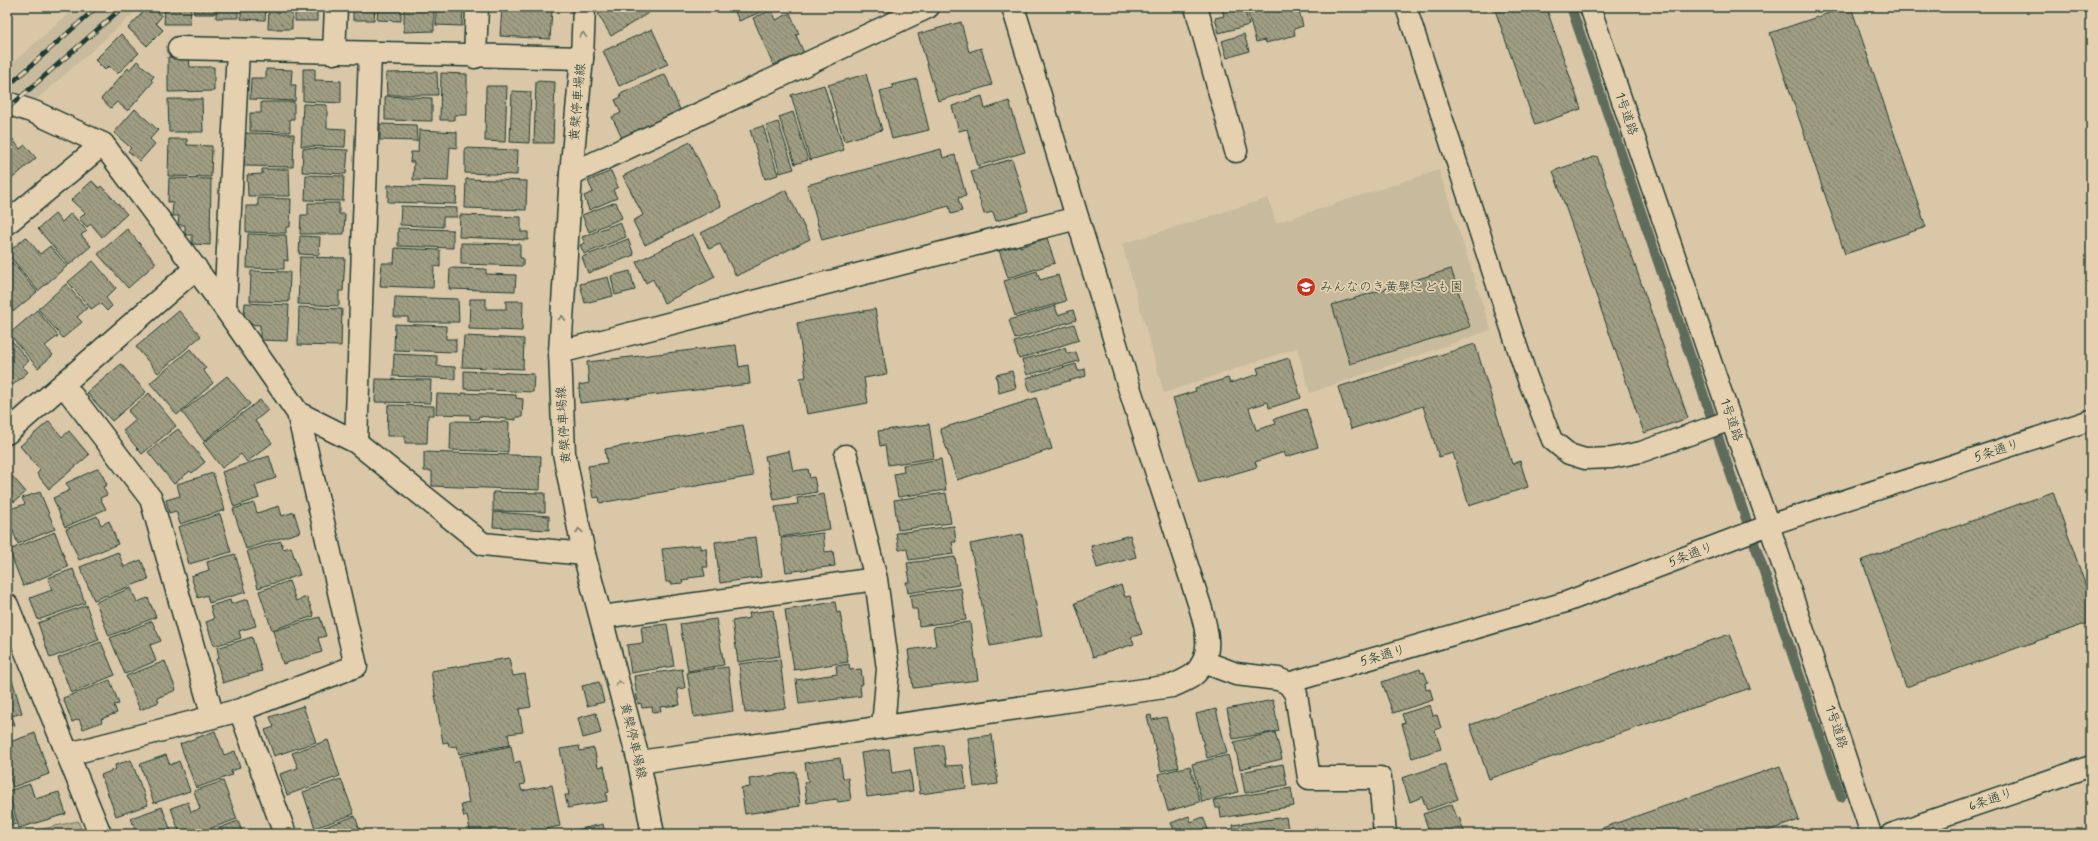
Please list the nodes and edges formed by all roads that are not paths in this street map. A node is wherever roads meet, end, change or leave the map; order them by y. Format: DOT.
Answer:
graph roads {
  1 [pos="336,7"];
  2 [pos="477,7"];
  3 [pos="584,7"];
  4 [pos="928,7"];
  5 [pos="1013,7"];
  6 [pos="1196,7"];
  7 [pos="1406,7"];
  8 [pos="1590,7"];
  9 [pos="179,48"];
  10 [pos="238,50"];
  11 [pos="334,53"];
  12 [pos="370,54"];
  13 [pos="475,57"];
  14 [pos="582,58"];
  15 [pos="7,103"];
  16 [pos="103,144"];
  17 [pos="1236,151"];
  18 [pos="571,174"];
  19 [pos="1077,218"];
  20 [pos="7,223"];
  21 [pos="196,268"];
  22 [pos="225,308"];
  23 [pos="560,352"];
  24 [pos="63,384"];
  25 [pos="298,413"];
  26 [pos="2091,420"];
  27 [pos="1729,421"];
  28 [pos="7,433"];
  29 [pos="356,442"];
  30 [pos="846,456"];
  31 [pos="1766,527"];
  32 [pos="584,554"];
  33 [pos="876,579"];
  34 [pos="7,605"];
  35 [pos="602,617"];
  36 [pos="15,645"];
  37 [pos="1204,662"];
  38 [pos="1288,683"];
  39 [pos="240,710"];
  40 [pos="213,717"];
  41 [pos="883,727"];
  42 [pos="69,754"];
  43 [pos="639,762"];
  44 [pos="2091,766"];
  45 [pos="100,834"];
  46 [pos="285,834"];
  47 [pos="653,834"];
  48 [pos="1385,834"];
  49 [pos="1871,834"];
  50 [pos="1891,834"];
  1 -- 11 [label="street"];
  2 -- 13 [label="street"];
  14 -- 3 [label="street, 黄檗停車場線, one-way"];
  4 -- 18 [label="street"];
  5 -- 19 [label="street"];
  6 -- 17 [label="street"];
  7 -- 27 [label="lane"];
  8 -- 27 [label="lane, 1号道路"];
  9 -- 10 [label="street"];
  10 -- 11 [label="street"];
  10 -- 22 [label="street"];
  11 -- 12 [label="street"];
  12 -- 13 [label="street"];
  12 -- 29 [label="street"];
  13 -- 14 [label="street"];
  14 -- 18 [label="street, 黄檗停車場線"];
  15 -- 16 [label="street"];
  16 -- 20 [label="street"];
  16 -- 21 [label="street"];
  23 -- 18 [label="street, 黄檗停車場線, one-way"];
  19 -- 23 [label="street"];
  19 -- 37 [label="street"];
  21 -- 22 [label="street"];
  21 -- 24 [label="street"];
  22 -- 25 [label="street"];
  32 -- 23 [label="street, 黄檗停車場線, one-way"];
  24 -- 28 [label="street"];
  24 -- 40 [label="street"];
  25 -- 29 [label="street"];
  25 -- 39 [label="street"];
  26 -- 31 [label="lane, 5条通り"];
  27 -- 31 [label="lane, 1号道路"];
  29 -- 32 [label="street"];
  30 -- 33 [label="street"];
  31 -- 38 [label="lane, 5条通り"];
  31 -- 49 [label="lane, 1号道路"];
  32 -- 35 [label="street, 黄檗停車場線"];
  33 -- 35 [label="street"];
  33 -- 41 [label="street"];
  34 -- 36 [label="street"];
  43 -- 35 [label="street, 黄檗停車場線, one-way"];
  36 -- 42 [label="street"];
  37 -- 38 [label="street"];
  37 -- 41 [label="street"];
  38 -- 48 [label="street"];
  39 -- 40 [label="street"];
  39 -- 46 [label="street"];
  40 -- 42 [label="street"];
  41 -- 43 [label="street"];
  42 -- 45 [label="street"];
  43 -- 47 [label="street, 黄檗停車場線"];
  44 -- 50 [label="lane, 6条通り"];
}
